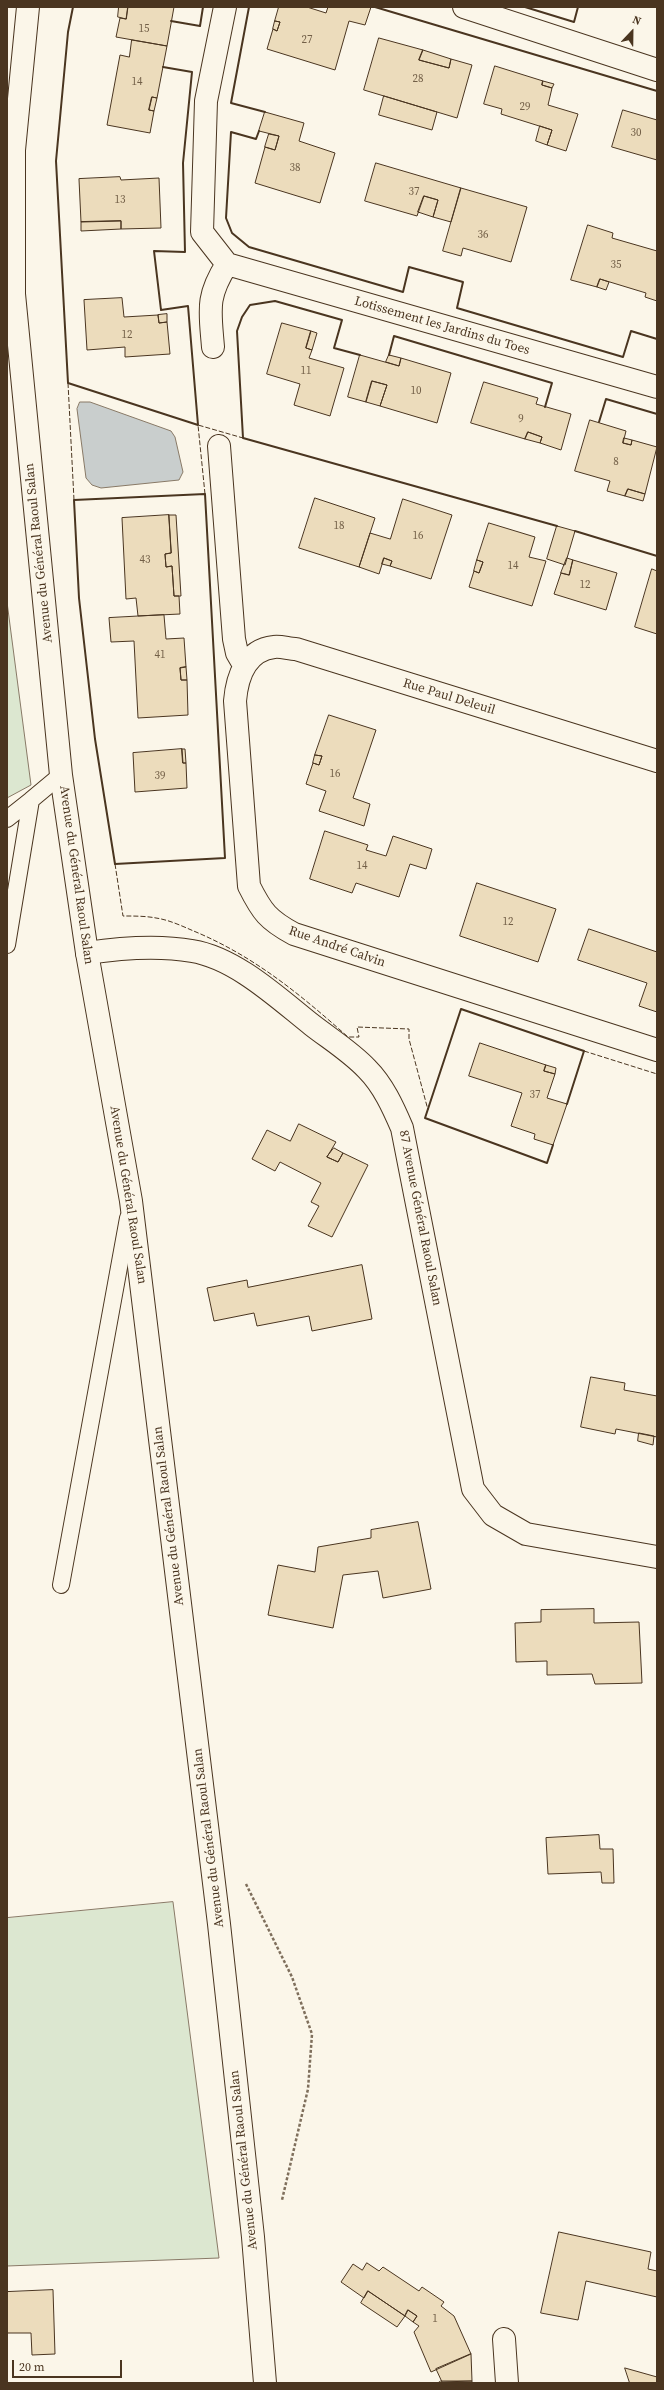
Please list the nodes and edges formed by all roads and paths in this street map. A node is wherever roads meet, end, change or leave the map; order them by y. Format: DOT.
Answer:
graph roads {
  1 [pos="28,7"];
  2 [pos="225,7"];
  3 [pos="464,7"];
  4 [pos="657,70"];
  5 [pos="227,264"];
  6 [pos="213,347"];
  7 [pos="657,387"];
  8 [pos="219,446"];
  9 [pos="244,665"];
  10 [pos="657,760"];
  11 [pos="61,775"];
  12 [pos="31,800"];
  13 [pos="7,819"];
  14 [pos="7,946"];
  15 [pos="87,953"];
  16 [pos="657,1050"];
  17 [pos="131,1201"];
  18 [pos="657,1557"];
  19 [pos="61,1585"];
  20 [pos="504,2339"];
  21 [pos="265,2383"];
  22 [pos="507,2383"];
  1 -- 11 [label="street, Avenue du Général Raoul Salan"];
  2 -- 5 [label="street"];
  3 -- 4 [label="street"];
  5 -- 6 [label="street"];
  5 -- 7 [label="street, Lotissement les Jardins du Toes"];
  8 -- 9 [label="street"];
  9 -- 10 [label="street, Rue Paul Deleuil"];
  9 -- 16 [label="street, Rue André Calvin"];
  11 -- 12 [label="lane"];
  11 -- 15 [label="street, Avenue du Général Raoul Salan"];
  12 -- 13 [label="lane"];
  12 -- 14 [label="lane"];
  15 -- 17 [label="street, Avenue du Général Raoul Salan"];
  15 -- 18 [label="street, 87 Avenue Général Raoul Salan"];
  17 -- 19 [label="lane"];
  17 -- 21 [label="street, Avenue du Général Raoul Salan"];
  20 -- 22 [label="street"];
}
